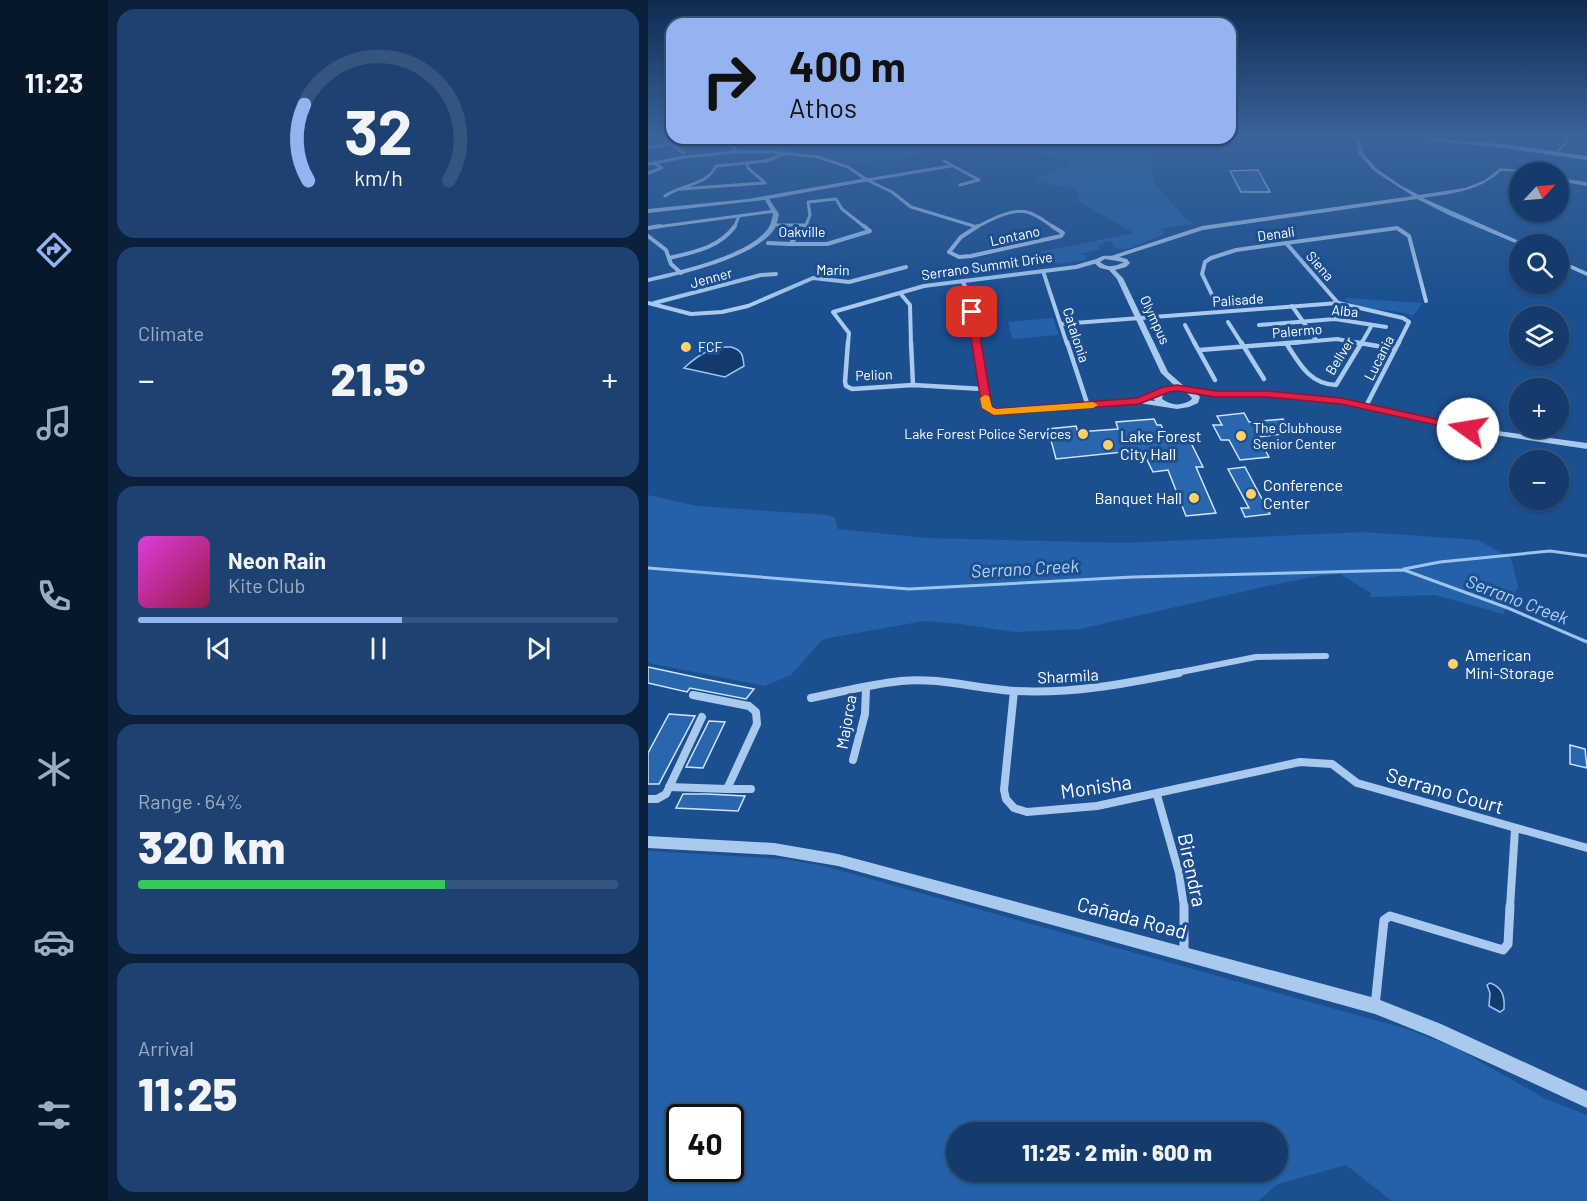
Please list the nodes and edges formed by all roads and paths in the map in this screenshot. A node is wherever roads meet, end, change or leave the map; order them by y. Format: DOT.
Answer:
graph roads {
  1 [pos="671,192"];
  2 [pos="799,192"];
  3 [pos="892,192"];
  4 [pos="1409,192"];
  5 [pos="1444,192"];
  6 [pos="665,196"];
  7 [pos="1419,197"];
  8 [pos="766,198"];
  9 [pos="648,211"];
  10 [pos="775,211"];
  11 [pos="739,216"];
  12 [pos="773,225"];
  13 [pos="808,225"];
  14 [pos="976,227"];
  15 [pos="648,228"];
  16 [pos="648,236"];
  17 [pos="1509,238"];
  18 [pos="768,243"];
  19 [pos="1286,243"];
  20 [pos="789,244"];
  21 [pos="1145,248"];
  22 [pos="1114,256"];
  23 [pos="669,258"];
  24 [pos="1099,264"];
  25 [pos="1125,264"];
  26 [pos="1569,266"];
  27 [pos="906,267"];
  28 [pos="1076,267"];
  29 [pos="1110,268"];
  30 [pos="1043,271"];
  31 [pos="681,273"];
  32 [pos="776,274"];
  33 [pos="1587,274"];
  34 [pos="1120,278"];
  35 [pos="648,280"];
  36 [pos="962,281"];
  37 [pos="900,293"];
  38 [pos="1426,301"];
  39 [pos="650,303"];
  40 [pos="1216,303"];
  41 [pos="1338,303"];
  42 [pos="1292,306"];
  43 [pos="833,312"];
  44 [pos="1139,318"];
  45 [pos="1228,322"];
  46 [pos="1303,322"];
  47 [pos="1061,324"];
  48 [pos="1185,325"];
  49 [pos="1259,325"];
  50 [pos="1372,325"];
  51 [pos="1386,327"];
  52 [pos="1317,340"];
  53 [pos="1286,343"];
  54 [pos="1360,343"];
  55 [pos="1244,346"];
  56 [pos="1395,349"];
  57 [pos="1200,350"];
  58 [pos="1165,373"];
  59 [pos="1264,379"];
  60 [pos="1215,380"];
  61 [pos="913,385"];
  62 [pos="1182,388"];
  63 [pos="983,389"];
  64 [pos="1191,391"];
  65 [pos="1160,392"];
  66 [pos="1216,394"];
  67 [pos="1139,401"];
  68 [pos="1195,401"];
  69 [pos="1162,404"];
  70 [pos="1088,406"];
  71 [pos="1366,406"];
  72 [pos="994,412"];
  73 [pos="1587,446"];
  74 [pos="1326,656"];
  75 [pos="866,689"];
  76 [pos="1014,691"];
  77 [pos="693,695"];
  78 [pos="811,698"];
  79 [pos="702,717"];
  80 [pos="853,760"];
  81 [pos="1300,762"];
  82 [pos="669,787"];
  83 [pos="727,789"];
  84 [pos="751,789"];
  85 [pos="1157,795"];
  86 [pos="648,799"];
  87 [pos="1515,828"];
  88 [pos="648,842"];
  89 [pos="1587,848"];
  90 [pos="1184,954"];
  91 [pos="1375,1006"];
  92 [pos="1587,1100"];
  1 -- 6 [label="street"];
  2 -- 8 [label="street"];
  3 -- 14 [label="street"];
  4 -- 7 [label="street"];
  5 -- 7 [label="street, Serrano Summit Drive"];
  7 -- 17 [label="street"];
  7 -- 21 [label="street, Serrano Summit Drive"];
  8 -- 9 [label="street"];
  8 -- 10 [label="street"];
  10 -- 11 [label="street"];
  10 -- 12 [label="street"];
  11 -- 15 [label="street"];
  11 -- 23 [label="street"];
  12 -- 13 [label="street"];
  12 -- 31 [label="street"];
  13 -- 20 [label="street"];
  13 -- 20 [label="street, Oakville"];
  14 -- 14 [label="street, Lontano"];
  16 -- 23 [label="street"];
  18 -- 20 [label="street, Oakville"];
  19 -- 38 [label="street, Denali"];
  19 -- 40 [label="street, Denali"];
  19 -- 41 [label="street, Siena"];
  21 -- 22 [label="street, Serrano Summit Drive"];
  21 -- 25 [label="street, Serrano Summit Drive"];
  22 -- 24 [label="street, Serrano Summit Drive"];
  22 -- 25 [label="street"];
  23 -- 31 [label="street"];
  24 -- 28 [label="street, Serrano Summit Drive"];
  24 -- 28 [label="street, Serrano Summit Drive"];
  24 -- 29 [label="street, Serrano Summit Drive"];
  25 -- 29 [label="street, Serrano Summit Drive"];
  25 -- 34 [label="street"];
  26 -- 33 [label="street"];
  27 -- 39 [label="street, Marin"];
  28 -- 30 [label="street, Serrano Summit Drive"];
  29 -- 34 [label="street, Olympus"];
  30 -- 36 [label="street, Serrano Summit Drive"];
  30 -- 47 [label="street, Catalonia"];
  31 -- 35 [label="street"];
  32 -- 39 [label="street, Jenner"];
  34 -- 44 [label="street, Olympus"];
  36 -- 37 [label="street, Serrano Summit Drive"];
  36 -- 63 [label="street"];
  37 -- 43 [label="street, Serrano Summit Drive"];
  37 -- 61 [label="street"];
  41 -- 42 [label="street, Palisade"];
  41 -- 56 [label="street, Lucania"];
  42 -- 44 [label="street, Palisade"];
  42 -- 46 [label="street"];
  43 -- 61 [label="street, Pelion"];
  44 -- 47 [label="street, Palisade"];
  44 -- 58 [label="street, Olympus"];
  45 -- 55 [label="street"];
  46 -- 49 [label="street, Alba"];
  46 -- 50 [label="street, Alba"];
  46 -- 52 [label="street"];
  47 -- 70 [label="street, Catalonia"];
  48 -- 57 [label="street"];
  50 -- 51 [label="street, Alba"];
  50 -- 54 [label="street, Bellver"];
  52 -- 53 [label="street, Palermo"];
  52 -- 54 [label="street, Palermo"];
  53 -- 54 [label="street, Bellver"];
  53 -- 55 [label="street, Palermo"];
  54 -- 56 [label="street, Palermo"];
  55 -- 57 [label="street, Palermo"];
  55 -- 59 [label="street"];
  56 -- 71 [label="street, Lucania"];
  57 -- 60 [label="street"];
  58 -- 62 [label="street, Olympus"];
  58 -- 65 [label="street"];
  61 -- 63 [label="street, Pelion"];
  62 -- 64 [label="street"];
  62 -- 65 [label="street"];
  63 -- 72 [label="street"];
  64 -- 66 [label="street"];
  64 -- 68 [label="street"];
  65 -- 67 [label="street"];
  65 -- 69 [label="street"];
  66 -- 68 [label="street"];
  66 -- 71 [label="street"];
  67 -- 69 [label="street"];
  67 -- 70 [label="street"];
  68 -- 69 [label="street"];
  70 -- 72 [label="street"];
  71 -- 73 [label="street"];
  74 -- 76 [label="street, Sharmila"];
  75 -- 76 [label="street, Sharmila"];
  75 -- 78 [label="street, Sharmila"];
  75 -- 80 [label="street, Majorca"];
  76 -- 85 [label="street, Monisha"];
  77 -- 83 [label="street"];
  79 -- 82 [label="street"];
  81 -- 85 [label="street, Monisha"];
  81 -- 87 [label="street, Serrano Court"];
  82 -- 83 [label="street"];
  82 -- 86 [label="street"];
  83 -- 84 [label="street"];
  85 -- 90 [label="street, Birendra"];
  87 -- 89 [label="street, Serrano Court"];
  87 -- 91 [label="street"];
  88 -- 90 [label="street, Cañada Road"];
  90 -- 91 [label="street, Cañada Road"];
  91 -- 92 [label="street, Cañada Road"];
}
